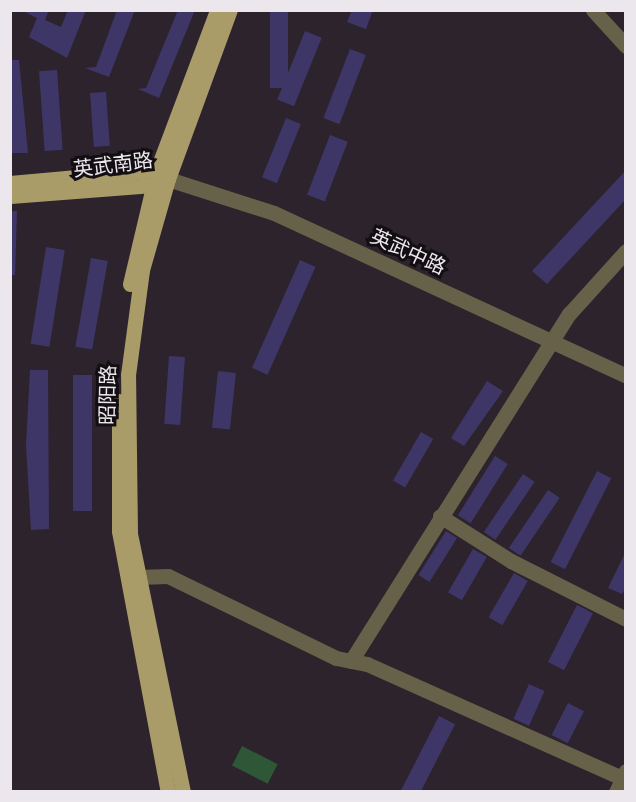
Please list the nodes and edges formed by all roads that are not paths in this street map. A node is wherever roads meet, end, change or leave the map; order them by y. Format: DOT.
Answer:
graph roads {
  1 [pos="217,10"];
  2 [pos="230,10"];
  3 [pos="593,10"];
  4 [pos="626,46"];
  5 [pos="162,174"];
  6 [pos="10,183"];
  7 [pos="153,185"];
  8 [pos="10,196"];
  9 [pos="626,251"];
  10 [pos="551,342"];
  11 [pos="626,376"];
  12 [pos="440,516"];
  13 [pos="138,577"];
  14 [pos="626,619"];
  15 [pos="351,661"];
  16 [pos="621,780"];
  17 [pos="168,792"];
  18 [pos="183,792"];
  1 -- 5 [label="main road, 昭阳路"];
  2 -- 5 [label="main road, 昭阳路"];
  3 -- 4 [label="street"];
  5 -- 6 [label="main road, 英武南路"];
  5 -- 7 [label="main road, 昭阳路"];
  5 -- 10 [label="street, 英武中路"];
  5 -- 13 [label="main road, 昭阳路"];
  7 -- 8 [label="main road, 英武南路"];
  7 -- 17 [label="main road, 昭阳路"];
  9 -- 10 [label="street"];
  10 -- 11 [label="street, 英武中路"];
  10 -- 12 [label="street"];
  12 -- 14 [label="street"];
  12 -- 15 [label="street"];
  13 -- 15 [label="street"];
  13 -- 18 [label="main road, 昭阳路"];
  15 -- 16 [label="street"];
}
